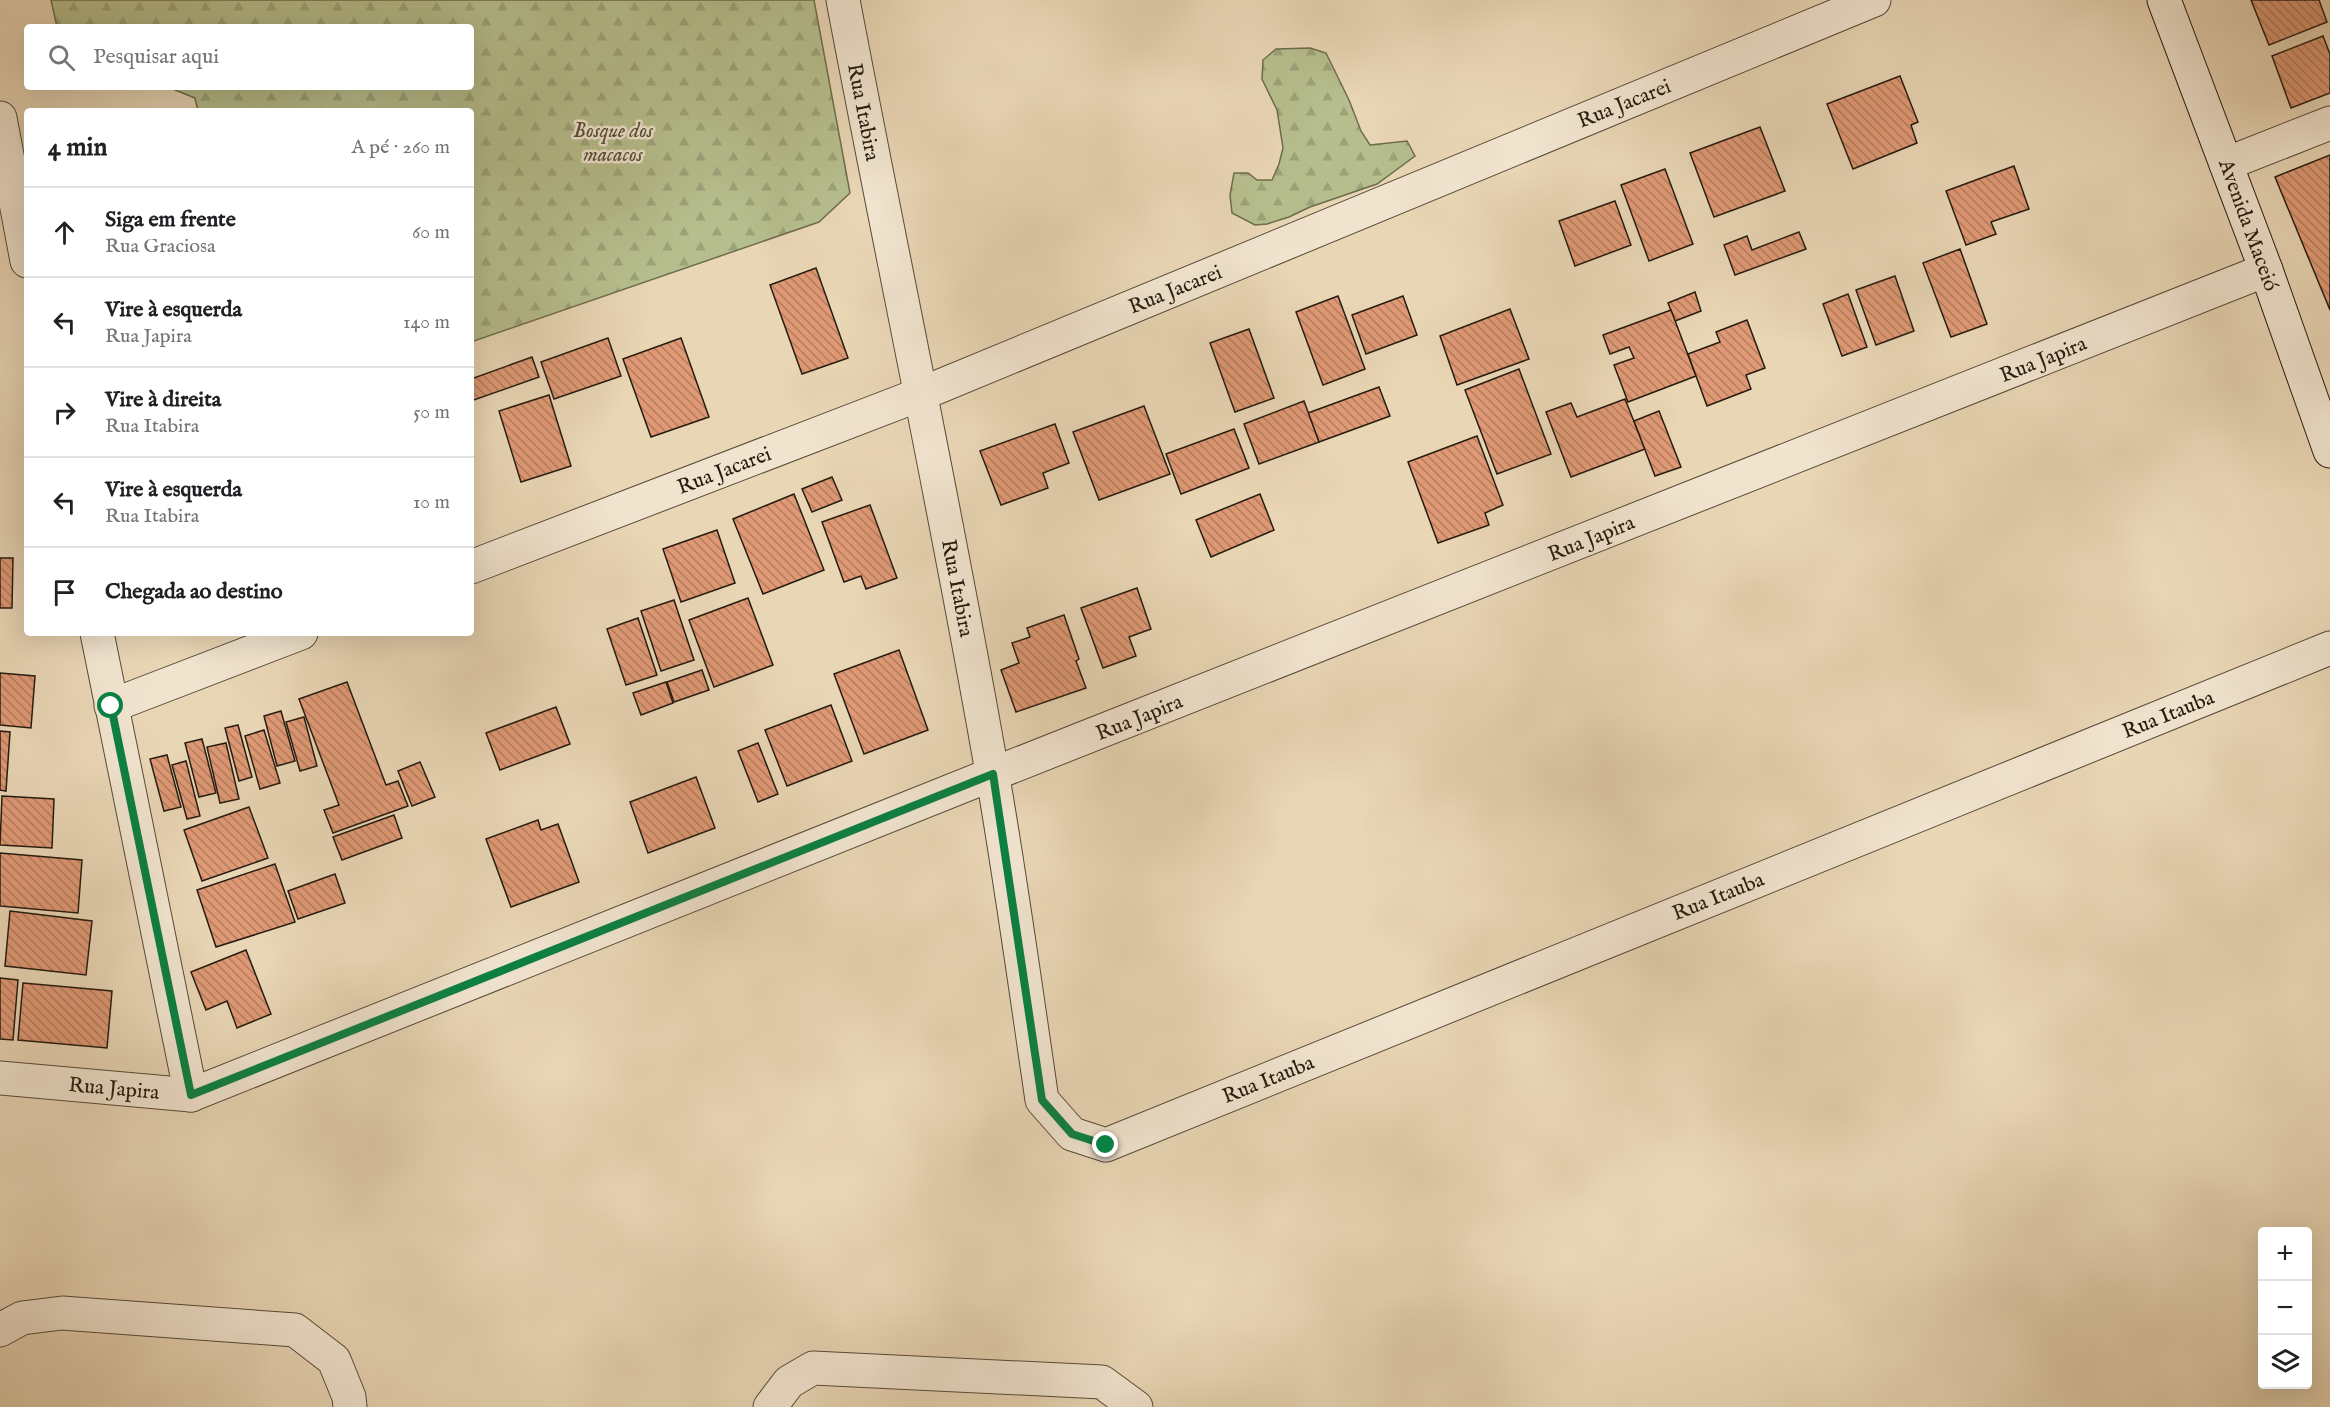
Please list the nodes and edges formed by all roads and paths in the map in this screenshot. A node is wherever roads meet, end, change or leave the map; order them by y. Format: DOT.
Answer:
graph roads {
  1 [pos="843,0"];
  2 [pos="1874,0"];
  3 [pos="2164,0"];
  4 [pos="0,118"];
  5 [pos="2330,123"];
  6 [pos="2226,164"];
  7 [pos="24,245"];
  8 [pos="2266,270"];
  9 [pos="921,394"];
  10 [pos="2330,451"];
  11 [pos="474,566"];
  12 [pos="98,636"];
  13 [pos="293,636"];
  14 [pos="2330,648"];
  15 [pos="111,706"];
  16 [pos="993,774"];
  17 [pos="0,1078"];
  18 [pos="191,1095"];
  19 [pos="1106,1145"];
  20 [pos="0,1330"];
  21 [pos="350,1407"];
  22 [pos="770,1407"];
  23 [pos="1136,1407"];
  1 -- 9 [label="street, Rua Itabira"];
  2 -- 9 [label="street, Rua Jacarei"];
  3 -- 6 [label="street, Avenida Maceió"];
  4 -- 7 [label="street"];
  5 -- 6 [label="street"];
  6 -- 8 [label="street, Avenida Maceió"];
  8 -- 10 [label="street, Avenida Maceió"];
  8 -- 16 [label="street, Rua Japira"];
  9 -- 11 [label="street, Rua Jacarei"];
  9 -- 16 [label="street, Rua Itabira"];
  12 -- 15 [label="street"];
  13 -- 15 [label="street"];
  14 -- 19 [label="street, Rua Itauba"];
  15 -- 18 [label="street"];
  16 -- 18 [label="street, Rua Japira"];
  16 -- 19 [label="street, Rua Itabira"];
  17 -- 18 [label="street, Rua Japira"];
  20 -- 21 [label="street"];
  22 -- 23 [label="street"];
}
